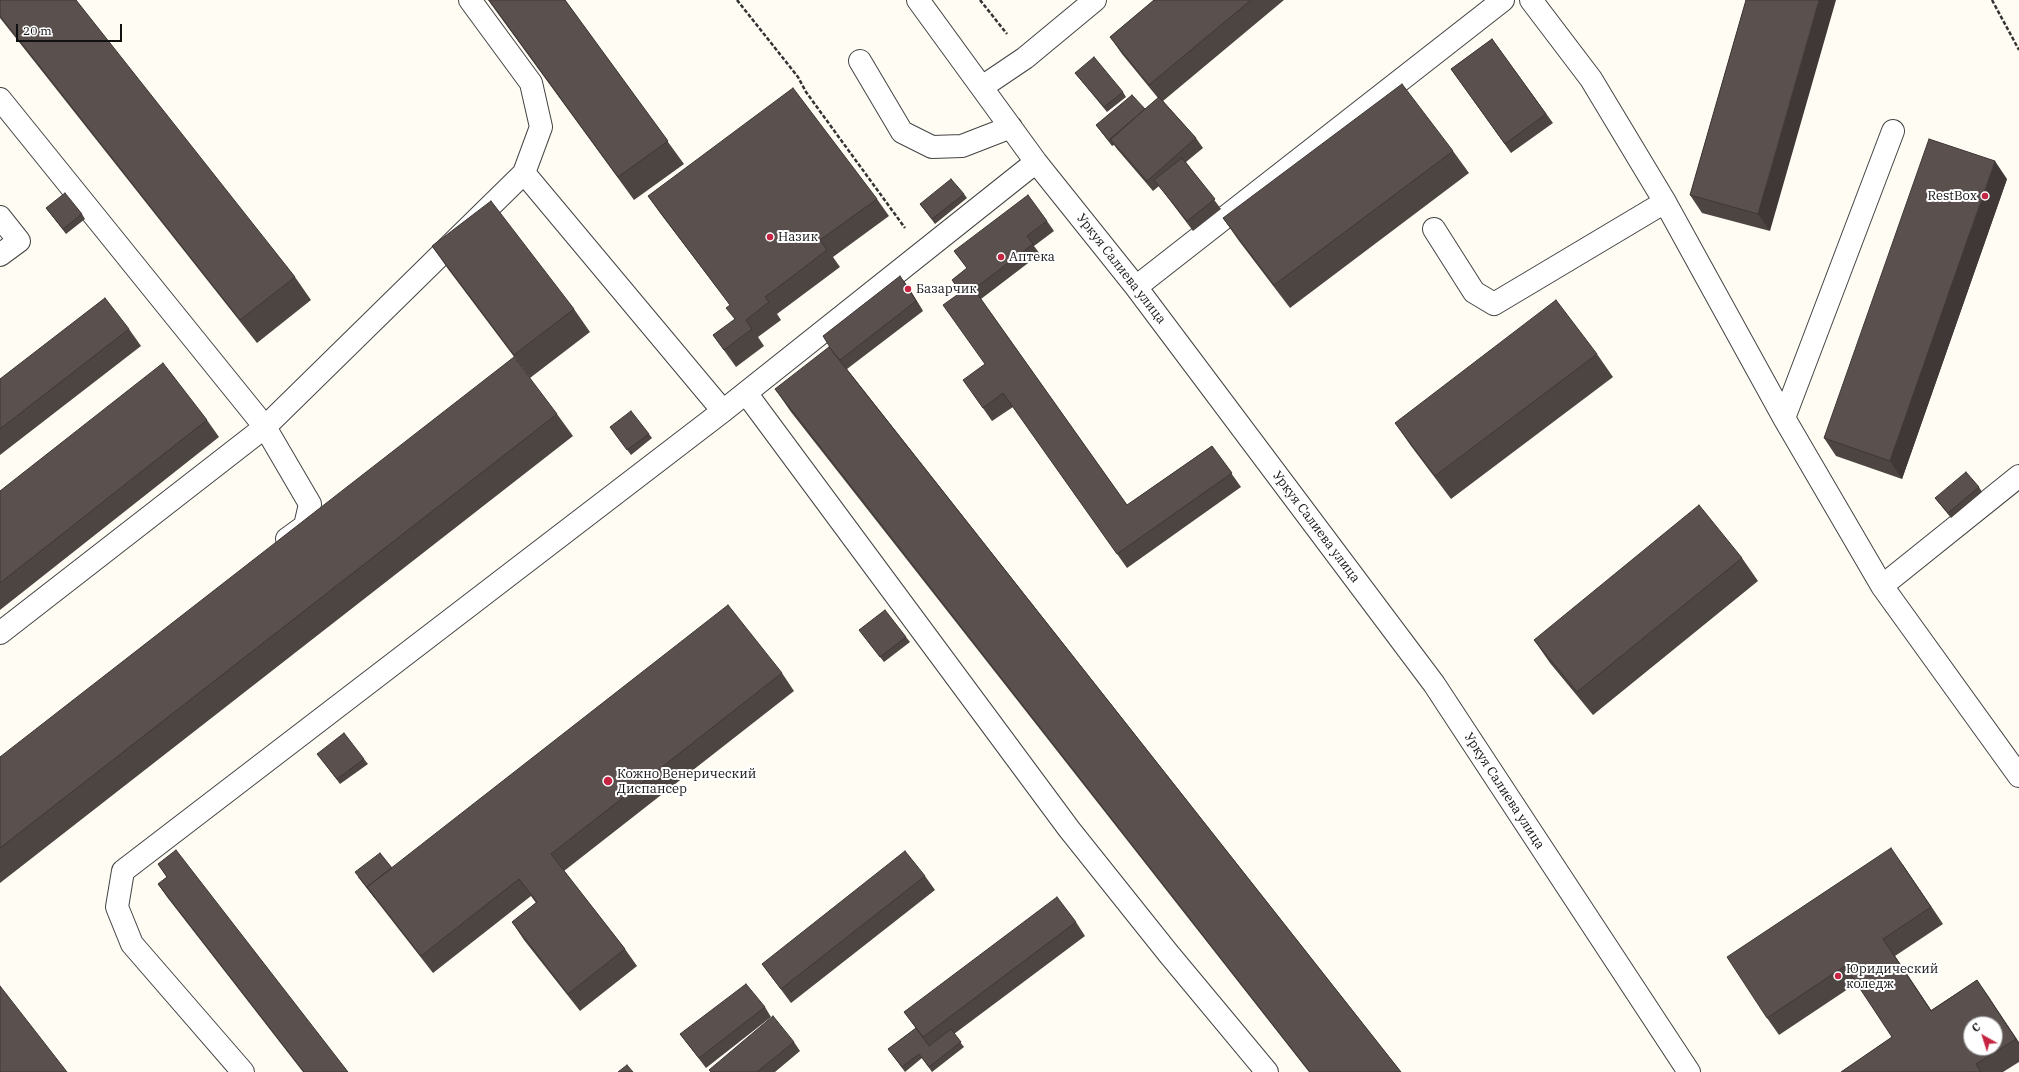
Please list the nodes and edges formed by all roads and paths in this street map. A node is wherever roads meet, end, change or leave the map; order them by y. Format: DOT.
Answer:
graph roads {
  1 [pos="470,0"];
  2 [pos="737,0"];
  3 [pos="918,0"];
  4 [pos="980,0"];
  5 [pos="1095,0"];
  6 [pos="1503,0"];
  7 [pos="1531,0"];
  8 [pos="1992,0"];
  9 [pos="2019,50"];
  10 [pos="1025,58"];
  11 [pos="860,60"];
  12 [pos="982,87"];
  13 [pos="0,99"];
  14 [pos="1012,127"];
  15 [pos="1893,132"];
  16 [pos="1036,162"];
  17 [pos="524,173"];
  18 [pos="1665,202"];
  19 [pos="0,217"];
  20 [pos="1434,229"];
  21 [pos="923,253"];
  22 [pos="0,255"];
  23 [pos="1136,287"];
  24 [pos="746,392"];
  25 [pos="723,411"];
  26 [pos="1784,418"];
  27 [pos="265,427"];
  28 [pos="2019,476"];
  29 [pos="274,550"];
  30 [pos="1882,586"];
  31 [pos="0,633"];
  32 [pos="2019,776"];
  33 [pos="244,1072"];
  34 [pos="1267,1072"];
  35 [pos="1689,1072"];
  1 -- 17 [label="street"];
  2 -- 21 [label="path"];
  3 -- 12 [label="street, Уркуя Салиева улица"];
  4 -- 10 [label="path"];
  5 -- 10 [label="street"];
  6 -- 23 [label="street"];
  7 -- 18 [label="street"];
  8 -- 9 [label="path"];
  10 -- 12 [label="street"];
  11 -- 14 [label="street"];
  12 -- 14 [label="street, Уркуя Салиева улица"];
  13 -- 27 [label="street"];
  14 -- 16 [label="street, Уркуя Салиева улица"];
  15 -- 26 [label="street"];
  16 -- 21 [label="street"];
  16 -- 23 [label="street, Уркуя Салиева улица"];
  17 -- 25 [label="street"];
  17 -- 27 [label="street"];
  18 -- 20 [label="street"];
  18 -- 26 [label="street"];
  19 -- 22 [label="street"];
  21 -- 24 [label="street"];
  23 -- 35 [label="street, Уркуя Салиева улица"];
  24 -- 25 [label="street"];
  24 -- 34 [label="street"];
  25 -- 33 [label="street"];
  26 -- 30 [label="street"];
  27 -- 29 [label="street"];
  27 -- 31 [label="street"];
  28 -- 30 [label="street"];
  30 -- 32 [label="street"];
}
